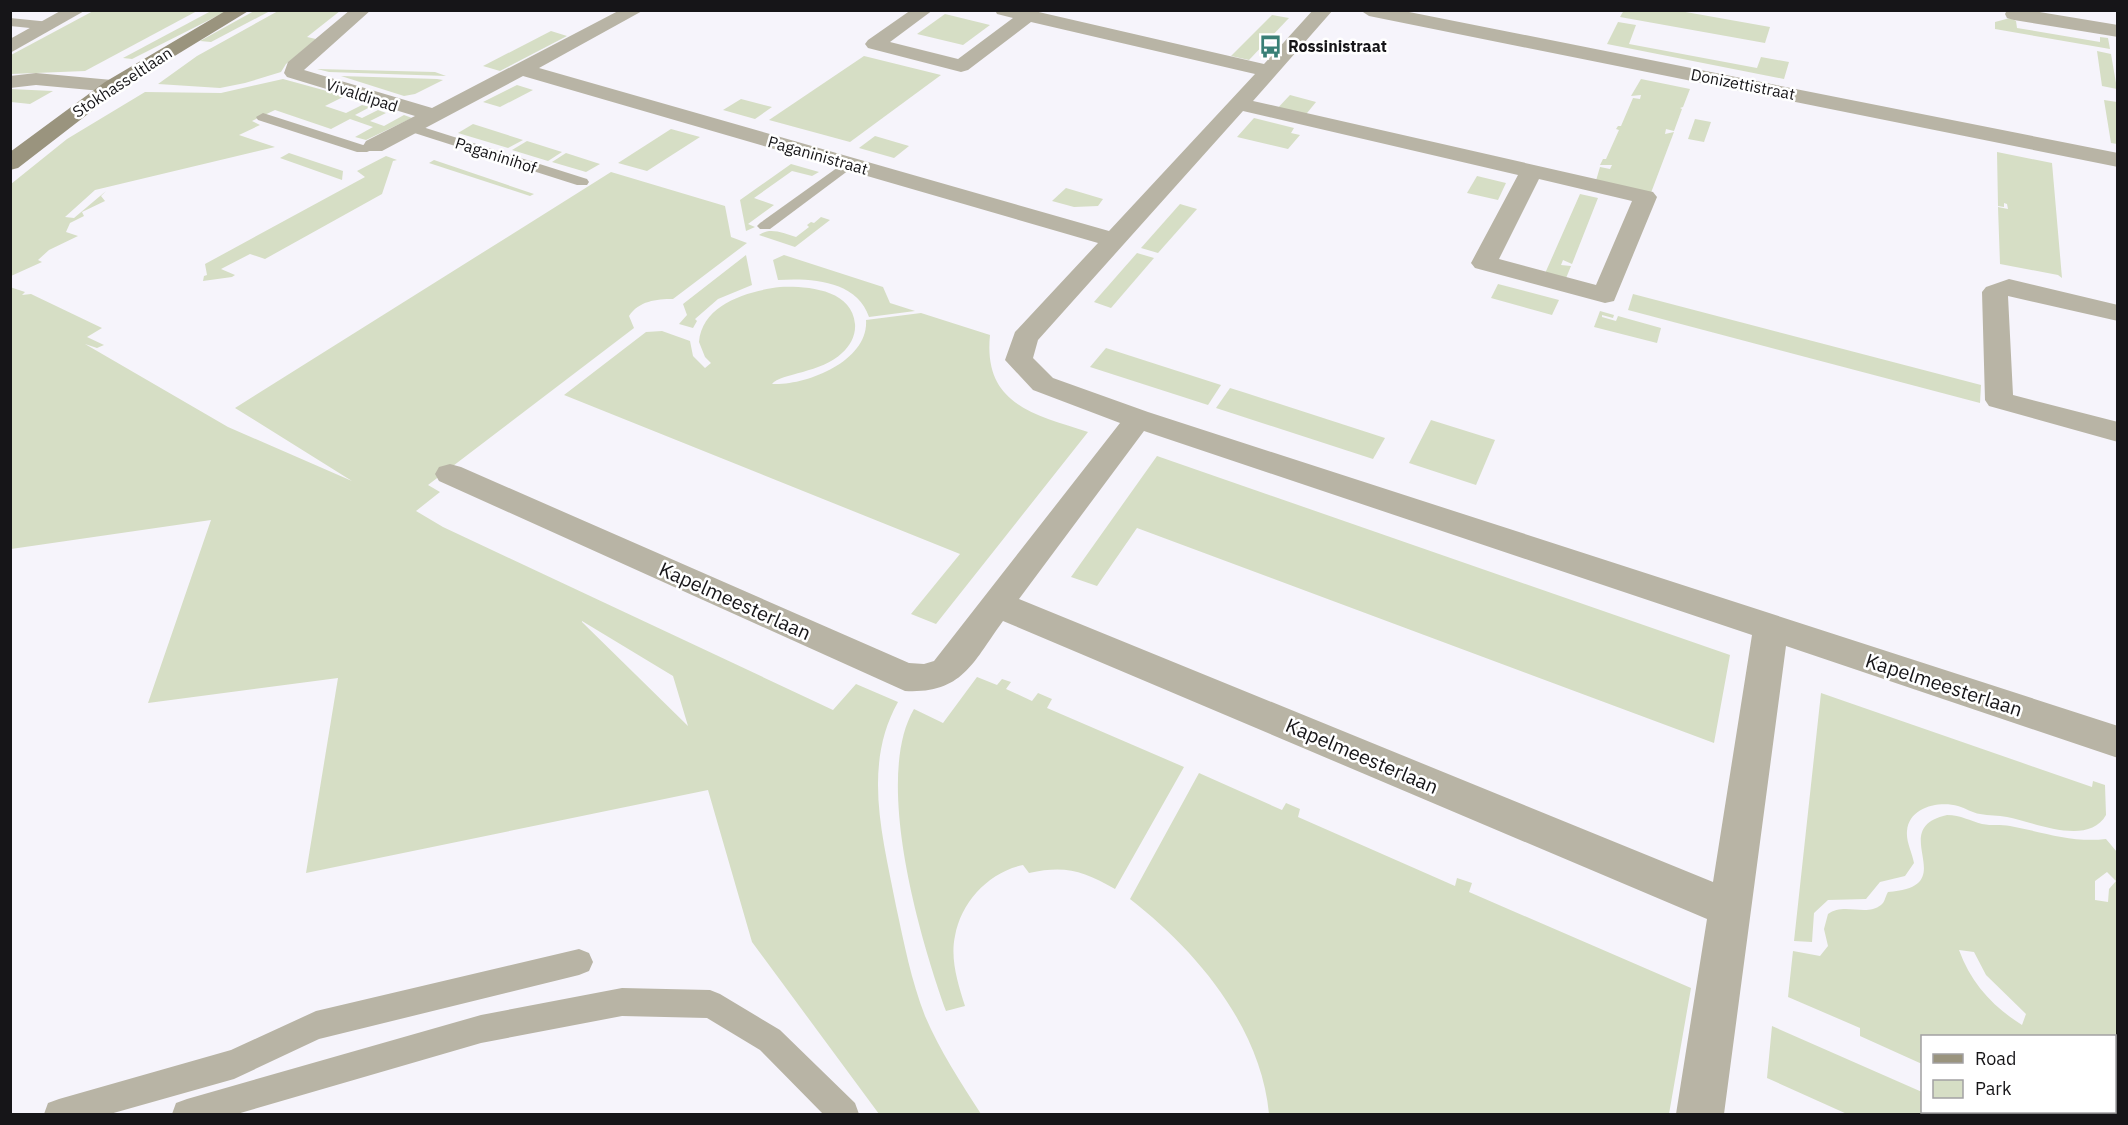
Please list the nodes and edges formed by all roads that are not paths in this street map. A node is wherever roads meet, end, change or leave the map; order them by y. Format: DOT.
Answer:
graph roads {
  1 [pos="77,10"];
  2 [pos="241,10"];
  3 [pos="362,10"];
  4 [pos="635,10"];
  5 [pos="924,10"];
  6 [pos="1004,10"];
  7 [pos="1324,10"];
  8 [pos="1369,10"];
  9 [pos="2014,14"];
  10 [pos="1027,16"];
  11 [pos="10,22"];
  12 [pos="50,26"];
  13 [pos="2118,31"];
  14 [pos="10,47"];
  15 [pos="523,70"];
  16 [pos="1269,71"];
  17 [pos="10,82"];
  18 [pos="112,86"];
  19 [pos="1239,104"];
  20 [pos="431,114"];
  21 [pos="263,117"];
  22 [pos="410,127"];
  23 [pos="374,146"];
  24 [pos="2118,160"];
  25 [pos="10,163"];
  26 [pos="848,164"];
  27 [pos="1532,170"];
  28 [pos="582,182"];
  29 [pos="765,226"];
  30 [pos="1113,240"];
  31 [pos="2118,313"];
  32 [pos="1138,419"];
  33 [pos="2118,432"];
  34 [pos="450,474"];
  35 [pos="996,604"];
  36 [pos="1771,628"];
  37 [pos="2118,742"];
  38 [pos="1728,908"];
  39 [pos="579,962"];
  40 [pos="59,1114"];
  41 [pos="187,1114"];
  42 [pos="844,1114"];
  43 [pos="1700,1114"];
  1 -- 12 [label="street"];
  2 -- 18 [label="street, Stokhasseltlaan"];
  3 -- 20 [label="street, Vivaldipad"];
  4 -- 15 [label="street, Paganinihof"];
  5 -- 10 [label="street"];
  6 -- 10 [label="street"];
  7 -- 16 [label="street"];
  8 -- 24 [label="street, Donizettistraat"];
  9 -- 13 [label="street"];
  10 -- 16 [label="street"];
  11 -- 12 [label="lane"];
  12 -- 14 [label="street"];
  15 -- 20 [label="street, Paganinihof"];
  15 -- 26 [label="street, Paganinistraat"];
  16 -- 19 [label="street"];
  17 -- 18 [label="street"];
  18 -- 25 [label="street, Stokhasseltlaan"];
  19 -- 27 [label="street"];
  19 -- 30 [label="street"];
  20 -- 22 [label="street, Paganinihof"];
  21 -- 23 [label="lane"];
  22 -- 23 [label="street, Paganinihof"];
  22 -- 28 [label="lane, Paganinihof"];
  26 -- 29 [label="lane"];
  26 -- 30 [label="street, Paganinistraat"];
  27 -- 27 [label="street"];
  30 -- 32 [label="street, Kapelmeesterlaan"];
  31 -- 33 [label="street"];
  32 -- 35 [label="street, Kapelmeesterlaan"];
  32 -- 36 [label="street, Kapelmeesterlaan"];
  34 -- 35 [label="street, Kapelmeesterlaan"];
  35 -- 38 [label="street, Kapelmeesterlaan"];
  36 -- 37 [label="street, Kapelmeesterlaan"];
  36 -- 38 [label="street"];
  38 -- 43 [label="street"];
  39 -- 40 [label="lane"];
  41 -- 42 [label="lane"];
}
